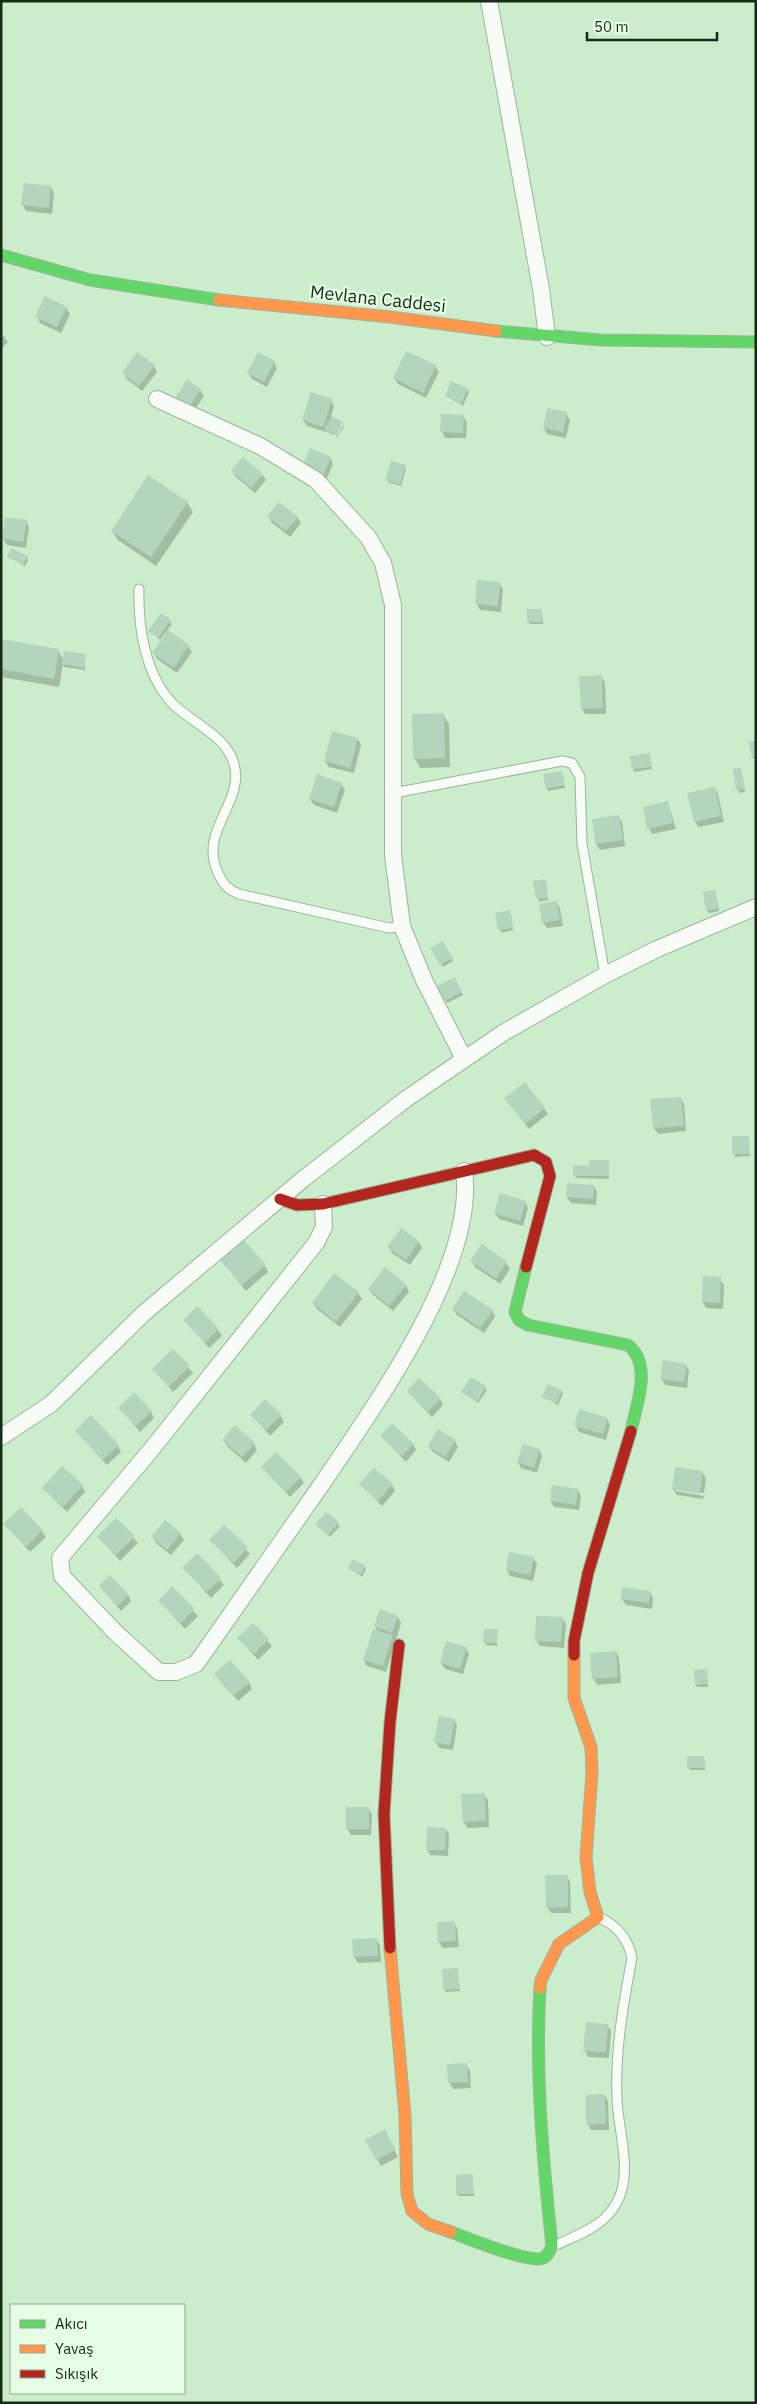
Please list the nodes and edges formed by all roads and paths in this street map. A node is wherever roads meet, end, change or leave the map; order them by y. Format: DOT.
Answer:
graph roads {
  1 [pos="489,1"];
  2 [pos="1,255"];
  3 [pos="547,337"];
  4 [pos="756,342"];
  5 [pos="158,399"];
  6 [pos="139,589"];
  7 [pos="394,793"];
  8 [pos="756,907"];
  9 [pos="402,926"];
  10 [pos="605,975"];
  11 [pos="464,1059"];
  12 [pos="464,1171"];
  13 [pos="280,1199"];
  14 [pos="323,1204"];
  15 [pos="1,1437"];
  16 [pos="399,1644"];
  17 [pos="598,1917"];
  18 [pos="552,2246"];
  1 -- 3 [label="street"];
  2 -- 3 [label="street, Mevlana Caddesi"];
  3 -- 4 [label="street, Mevlana Caddesi"];
  5 -- 7 [label="street"];
  6 -- 9 [label="lane"];
  7 -- 9 [label="street"];
  7 -- 10 [label="lane"];
  8 -- 10 [label="street"];
  9 -- 11 [label="street"];
  10 -- 11 [label="street"];
  11 -- 13 [label="street"];
  12 -- 14 [label="street"];
  12 -- 14 [label="street"];
  12 -- 17 [label="street"];
  13 -- 14 [label="street"];
  13 -- 15 [label="street"];
  16 -- 18 [label="street"];
  17 -- 18 [label="street"];
  17 -- 18 [label="lane"];
}
